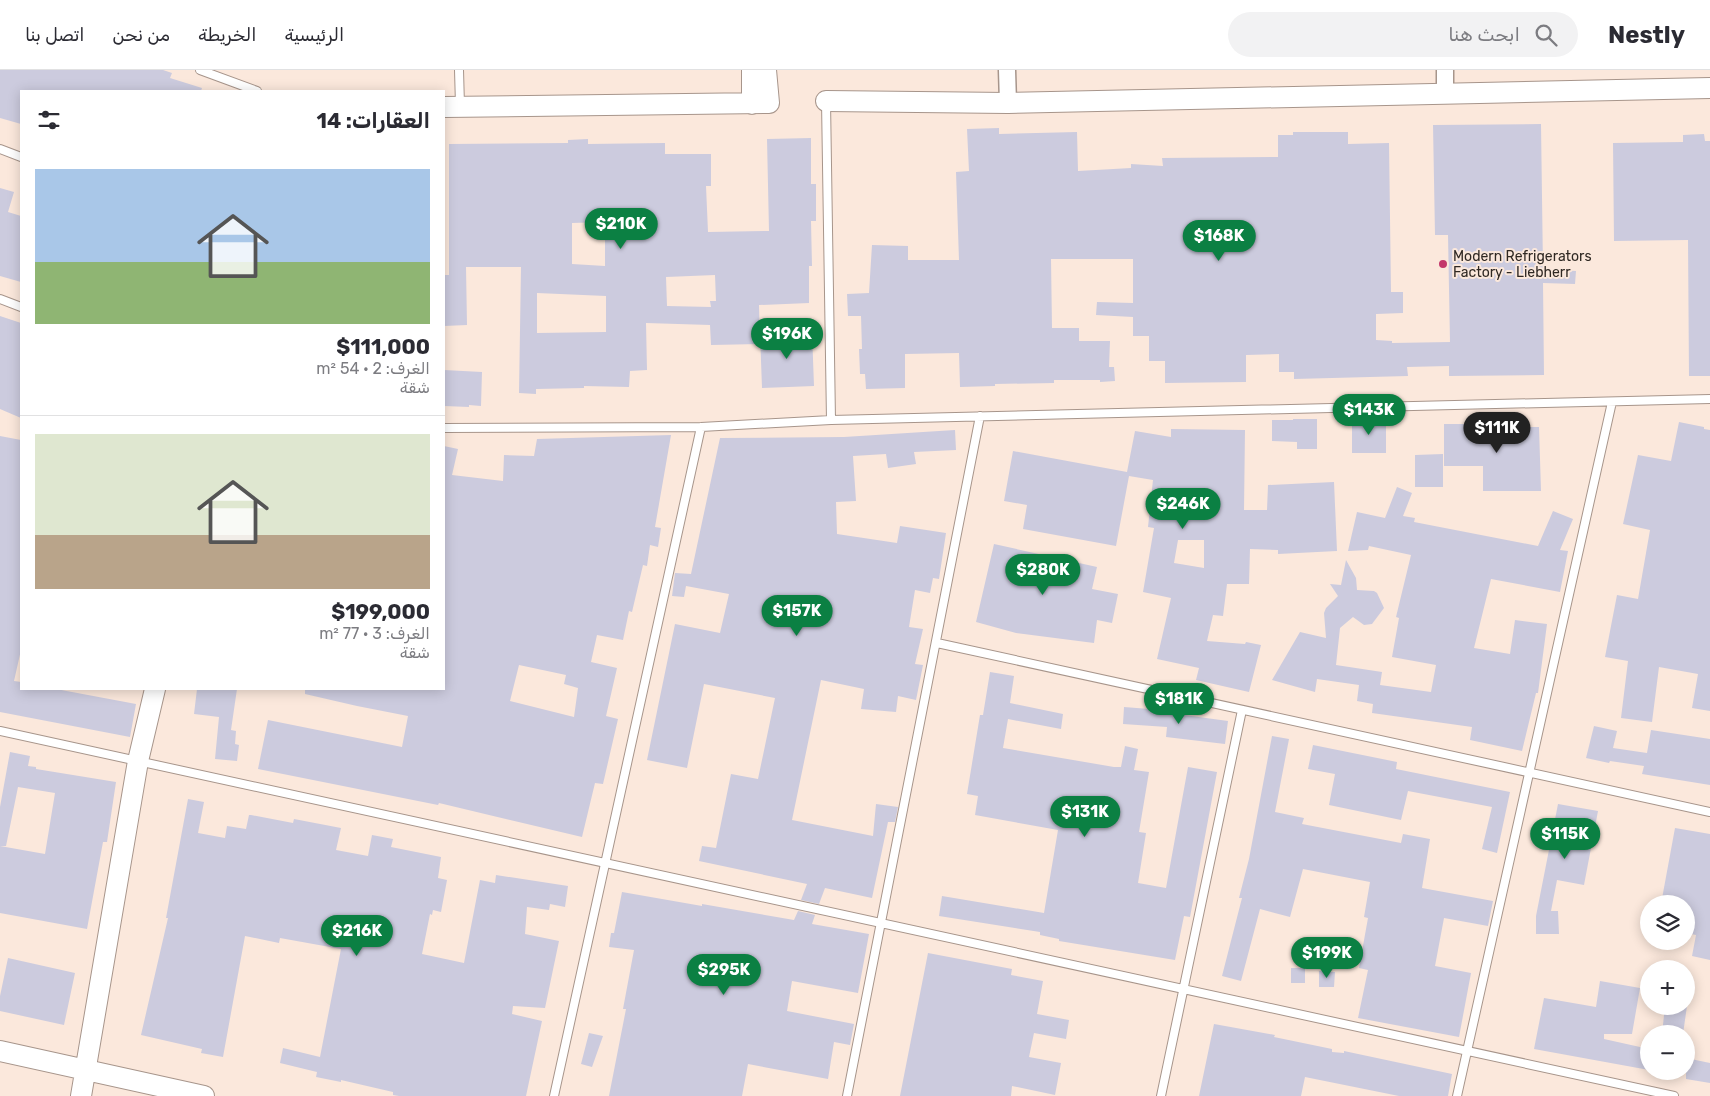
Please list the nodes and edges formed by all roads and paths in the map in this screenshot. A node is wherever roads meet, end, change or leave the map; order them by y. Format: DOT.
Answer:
graph roads {
  1 [pos="200,70"];
  2 [pos="459,70"];
  3 [pos="752,70"];
  4 [pos="766,70"];
  5 [pos="1007,70"];
  6 [pos="1445,70"];
  7 [pos="1710,88"];
  8 [pos="254,90"];
  9 [pos="1446,94"];
  10 [pos="826,101"];
  11 [pos="760,103"];
  12 [pos="1008,103"];
  13 [pos="452,107"];
  14 [pos="0,149"];
  15 [pos="20,157"];
  16 [pos="0,299"];
  17 [pos="20,307"];
  18 [pos="1710,399"];
  19 [pos="1612,402"];
  20 [pos="980,416"];
  21 [pos="831,420"];
  22 [pos="700,427"];
  23 [pos="445,428"];
  24 [pos="937,644"];
  25 [pos="155,690"];
  26 [pos="1242,710"];
  27 [pos="0,731"];
  28 [pos="138,761"];
  29 [pos="1530,772"];
  30 [pos="1710,812"];
  31 [pos="605,863"];
  32 [pos="882,923"];
  33 [pos="1183,989"];
  34 [pos="0,1051"];
  35 [pos="1467,1051"];
  36 [pos="87,1071"];
  37 [pos="81,1096"];
  38 [pos="204,1096"];
  39 [pos="554,1096"];
  40 [pos="847,1096"];
  41 [pos="1161,1096"];
  42 [pos="1457,1096"];
  43 [pos="1674,1096"];
  1 -- 8 [label="lane"];
  2 -- 13 [label="lane"];
  3 -- 11 [label="street"];
  4 -- 11 [label="street"];
  5 -- 12 [label="street"];
  6 -- 9 [label="street"];
  7 -- 9 [label="street"];
  9 -- 12 [label="street"];
  10 -- 12 [label="street"];
  10 -- 21 [label="lane"];
  11 -- 13 [label="street"];
  14 -- 15 [label="lane"];
  16 -- 17 [label="lane"];
  18 -- 19 [label="lane"];
  19 -- 20 [label="lane"];
  19 -- 29 [label="lane"];
  20 -- 21 [label="lane"];
  20 -- 24 [label="lane"];
  21 -- 22 [label="lane"];
  22 -- 23 [label="lane"];
  22 -- 31 [label="lane"];
  24 -- 26 [label="lane"];
  24 -- 32 [label="lane"];
  25 -- 28 [label="street"];
  26 -- 29 [label="lane"];
  26 -- 33 [label="lane"];
  27 -- 28 [label="lane"];
  28 -- 31 [label="lane"];
  28 -- 36 [label="street"];
  29 -- 30 [label="lane"];
  29 -- 35 [label="lane"];
  31 -- 32 [label="lane"];
  31 -- 39 [label="lane"];
  32 -- 33 [label="lane"];
  32 -- 40 [label="lane"];
  33 -- 35 [label="lane"];
  33 -- 41 [label="lane"];
  34 -- 36 [label="street"];
  35 -- 42 [label="lane"];
  35 -- 43 [label="lane"];
  36 -- 37 [label="street"];
  36 -- 38 [label="street"];
}
